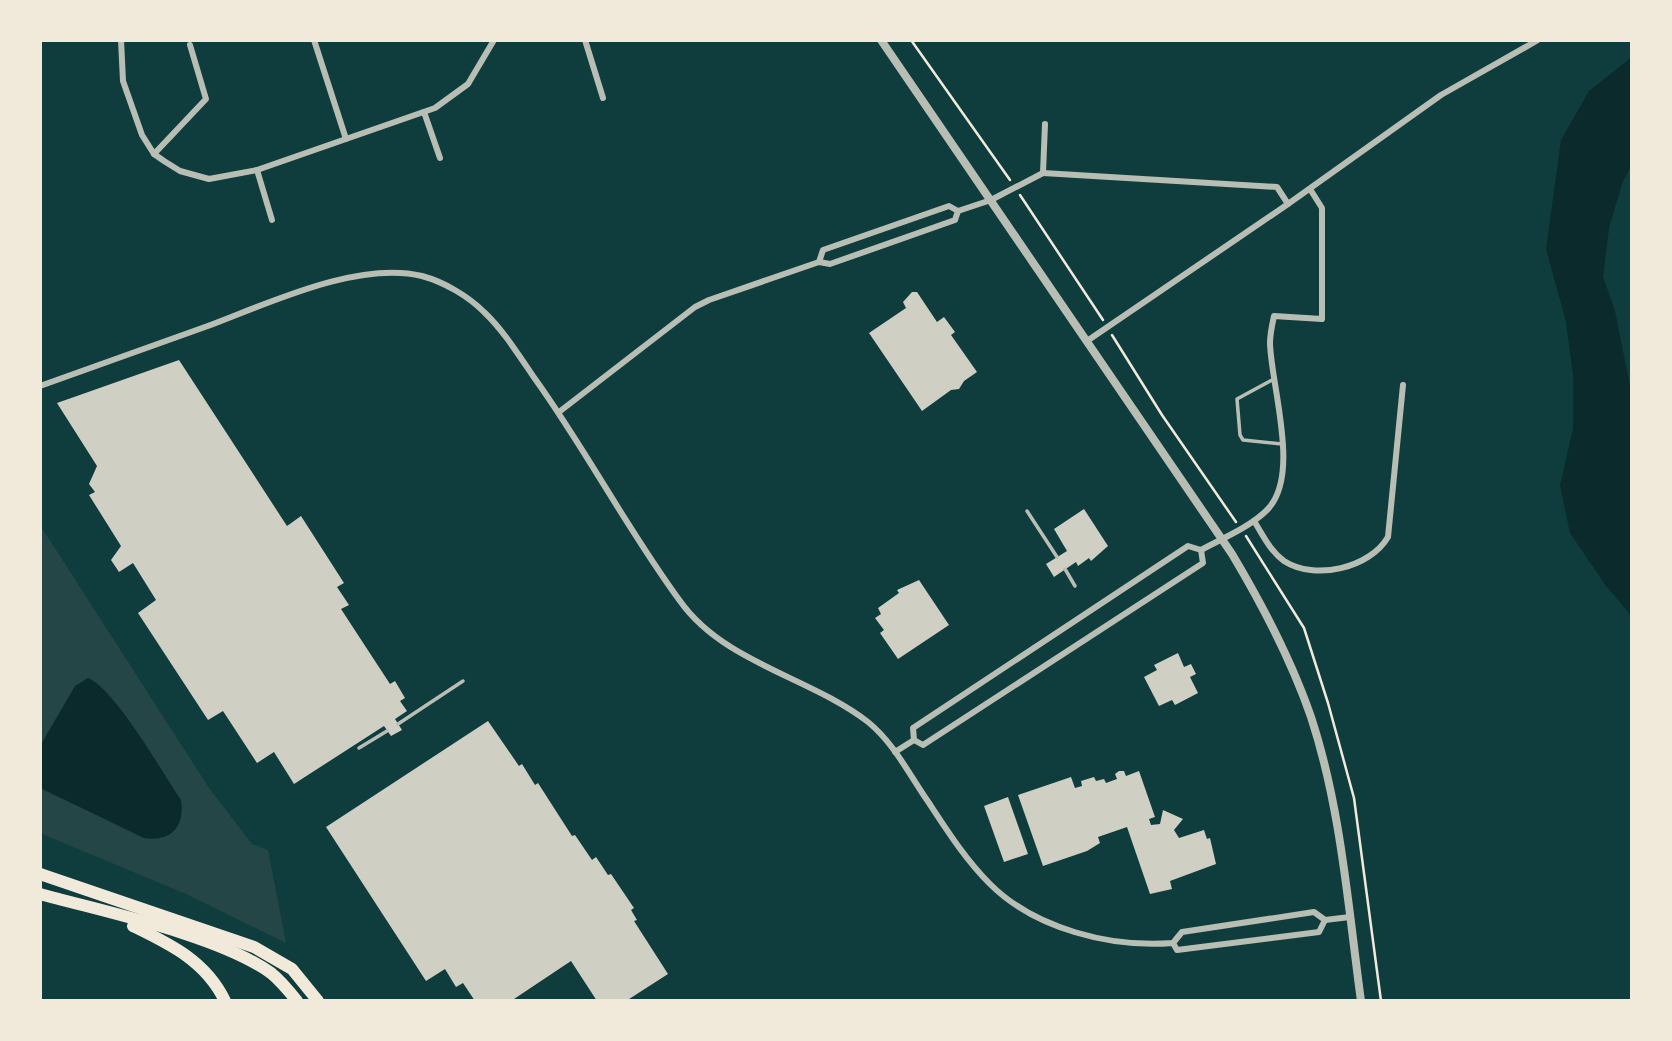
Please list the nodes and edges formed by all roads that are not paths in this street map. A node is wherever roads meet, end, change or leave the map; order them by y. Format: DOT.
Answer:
graph roads {
  1 [pos="121,40"];
  2 [pos="314,40"];
  3 [pos="494,40"];
  4 [pos="585,40"];
  5 [pos="881,40"];
  6 [pos="1538,40"];
  7 [pos="190,45"];
  8 [pos="603,98"];
  9 [pos="424,112"];
  10 [pos="1045,124"];
  11 [pos="346,139"];
  12 [pos="154,154"];
  13 [pos="440,158"];
  14 [pos="257,170"];
  15 [pos="1043,173"];
  16 [pos="1310,189"];
  17 [pos="991,200"];
  18 [pos="1288,204"];
  19 [pos="958,211"];
  20 [pos="272,220"];
  21 [pos="819,262"];
  22 [pos="1087,341"];
  23 [pos="1274,379"];
  24 [pos="1403,385"];
  25 [pos="40,386"];
  26 [pos="559,412"];
  27 [pos="1282,444"];
  28 [pos="1027,511"];
  29 [pos="1254,521"];
  30 [pos="1221,539"];
  31 [pos="1201,550"];
  32 [pos="1057,557"];
  33 [pos="1065,569"];
  34 [pos="1075,586"];
  35 [pos="463,681"];
  36 [pos="398,724"];
  37 [pos="387,731"];
  38 [pos="914,740"];
  39 [pos="359,748"];
  40 [pos="895,752"];
  41 [pos="40,874"];
  42 [pos="40,894"];
  43 [pos="101,911"];
  44 [pos="1350,917"];
  45 [pos="1325,920"];
  46 [pos="1172,943"];
  47 [pos="225,1001"];
  48 [pos="297,1001"];
  49 [pos="318,1001"];
  50 [pos="1361,1001"];
  1 -- 12 [label="street"];
  2 -- 11 [label="street"];
  3 -- 9 [label="street"];
  4 -- 8 [label="street"];
  5 -- 17 [label="street"];
  6 -- 16 [label="street"];
  7 -- 12 [label="street"];
  9 -- 11 [label="street"];
  9 -- 13 [label="street"];
  10 -- 15 [label="street"];
  11 -- 14 [label="street"];
  12 -- 14 [label="street"];
  14 -- 20 [label="street"];
  15 -- 17 [label="street"];
  15 -- 18 [label="street"];
  16 -- 18 [label="street"];
  16 -- 23 [label="street"];
  17 -- 19 [label="street"];
  17 -- 22 [label="street"];
  18 -- 22 [label="street"];
  19 -- 21 [label="street"];
  19 -- 21 [label="street"];
  21 -- 26 [label="street"];
  22 -- 30 [label="street"];
  23 -- 27 [label="street"];
  23 -- 27 [label="lane"];
  24 -- 29 [label="street"];
  25 -- 26 [label="street"];
  26 -- 40 [label="street"];
  27 -- 29 [label="street"];
  28 -- 32 [label="lane"];
  29 -- 30 [label="street"];
  30 -- 31 [label="street"];
  30 -- 44 [label="street"];
  31 -- 38 [label="street"];
  31 -- 38 [label="street"];
  33 -- 34 [label="lane"];
  35 -- 36 [label="lane"];
  37 -- 39 [label="lane"];
  38 -- 40 [label="street"];
  40 -- 46 [label="street"];
  41 -- 49 [label="highway"];
  42 -- 43 [label="highway"];
  43 -- 47 [label="highway"];
  43 -- 48 [label="highway"];
  44 -- 45 [label="street"];
  44 -- 50 [label="street"];
  45 -- 46 [label="street"];
  45 -- 46 [label="street"];
}
